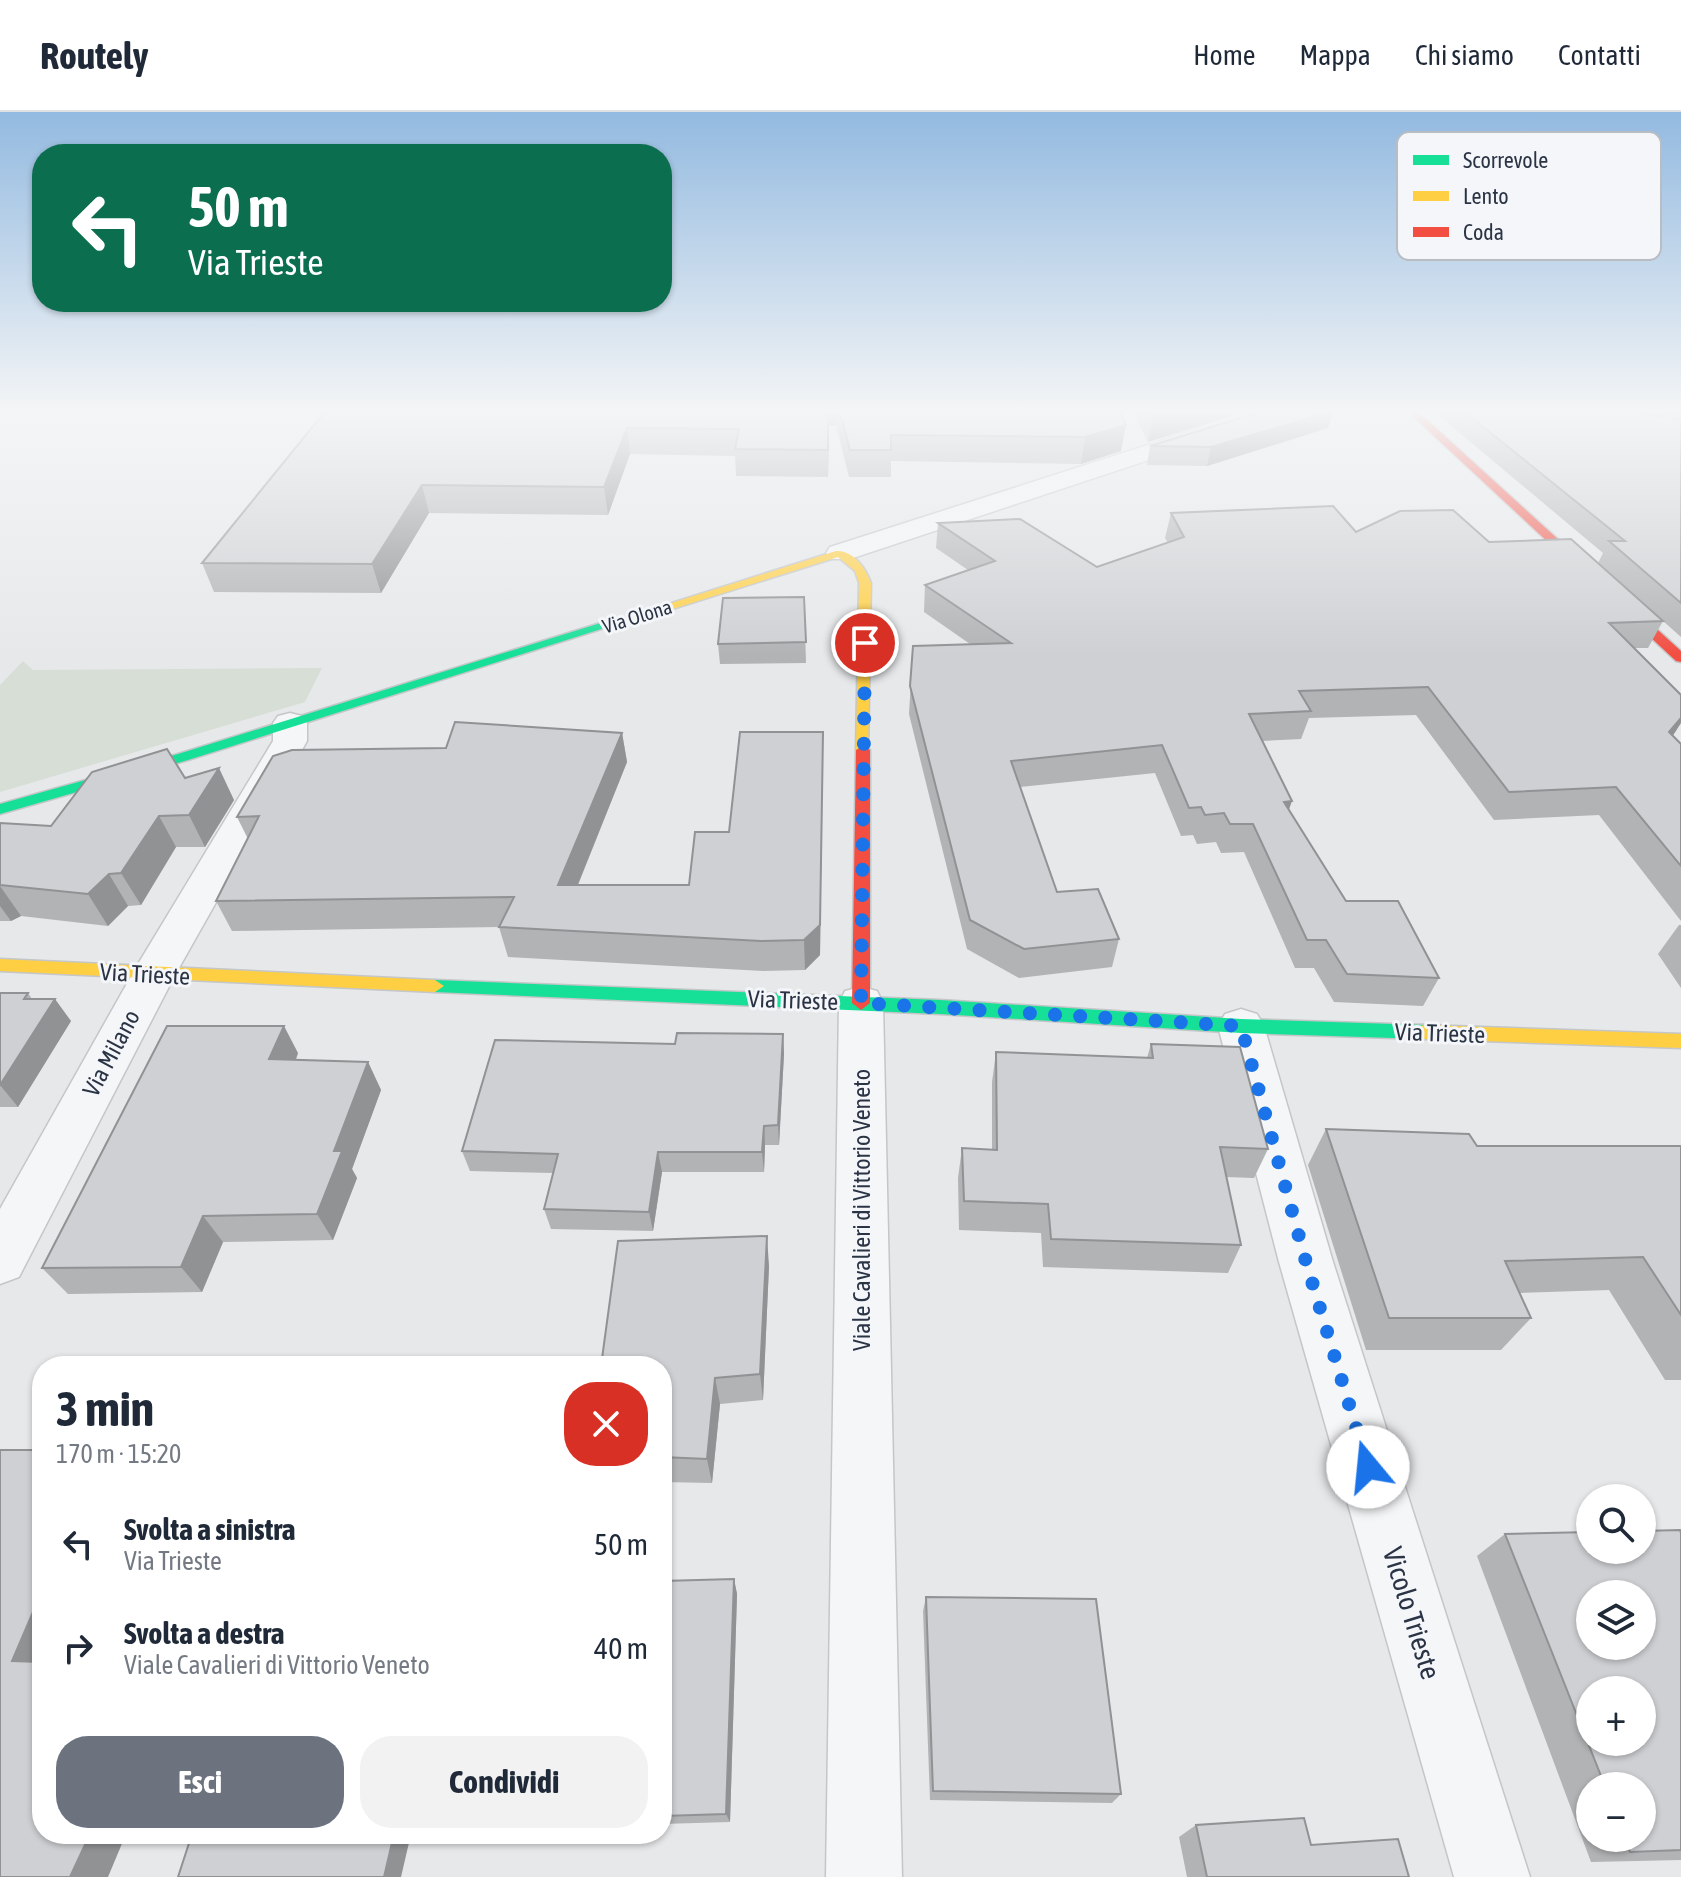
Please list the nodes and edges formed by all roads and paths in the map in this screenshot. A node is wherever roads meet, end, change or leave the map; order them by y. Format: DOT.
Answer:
graph roads {
  1 [pos="1004,491"];
  2 [pos="1504,491"];
  3 [pos="840,553"];
  4 [pos="1669,636"];
  5 [pos="1681,658"];
  6 [pos="290,723"];
  7 [pos="0,809"];
  8 [pos="0,965"];
  9 [pos="153,975"];
  10 [pos="861,1003"];
  11 [pos="1241,1026"];
  12 [pos="1681,1041"];
  13 [pos="0,1260"];
  14 [pos="864,1877"];
  15 [pos="1492,1877"];
  1 -- 3 [label="street, Via Olona"];
  2 -- 4 [label="street"];
  3 -- 6 [label="street, Via Olona"];
  3 -- 10 [label="street, Viale Cavalieri di Vittorio Veneto"];
  4 -- 5 [label="street"];
  6 -- 7 [label="street, Via Olona"];
  6 -- 9 [label="street, Via Milano"];
  8 -- 9 [label="street, Via Trieste"];
  9 -- 10 [label="street, Via Trieste"];
  9 -- 13 [label="street, Via Milano"];
  10 -- 11 [label="street, Via Trieste"];
  10 -- 14 [label="street, Viale Cavalieri di Vittorio Veneto"];
  11 -- 12 [label="street, Via Trieste"];
  11 -- 15 [label="street, Vicolo Trieste"];
}
